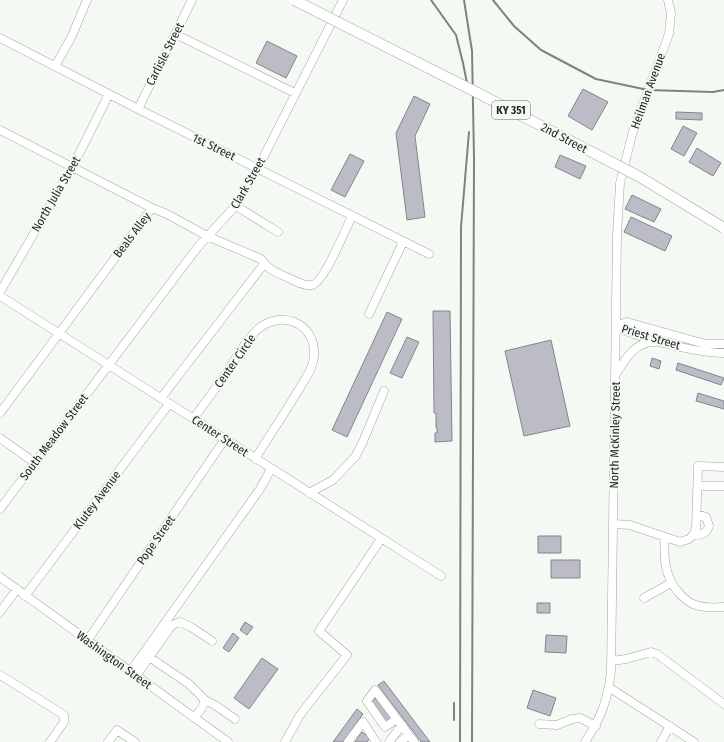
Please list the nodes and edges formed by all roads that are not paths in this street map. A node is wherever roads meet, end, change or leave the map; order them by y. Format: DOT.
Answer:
graph roads {
  1 [pos="87,0"];
  2 [pos="192,0"];
  3 [pos="294,0"];
  4 [pos="342,0"];
  5 [pos="668,0"];
  6 [pos="175,34"];
  7 [pos="0,38"];
  8 [pos="55,66"];
  9 [pos="109,94"];
  10 [pos="295,94"];
  11 [pos="138,109"];
  12 [pos="0,130"];
  13 [pos="73,166"];
  14 [pos="258,168"];
  15 [pos="620,183"];
  16 [pos="236,206"];
  17 [pos="152,208"];
  18 [pos="352,216"];
  19 [pos="724,228"];
  20 [pos="278,232"];
  21 [pos="207,236"];
  22 [pos="403,242"];
  23 [pos="429,254"];
  24 [pos="264,264"];
  25 [pos="0,292"];
  26 [pos="0,296"];
  27 [pos="369,314"];
  28 [pos="616,326"];
  29 [pos="59,333"];
  30 [pos="662,342"];
  31 [pos="724,344"];
  32 [pos="724,354"];
  33 [pos="109,365"];
  34 [pos="616,374"];
  35 [pos="384,392"];
  36 [pos="161,398"];
  37 [pos="169,404"];
  38 [pos="0,414"];
  39 [pos="193,419"];
  40 [pos="0,438"];
  41 [pos="225,439"];
  42 [pos="255,458"];
  43 [pos="35,463"];
  44 [pos="724,467"];
  45 [pos="271,469"];
  46 [pos="698,486"];
  47 [pos="724,486"];
  48 [pos="309,492"];
  49 [pos="0,510"];
  50 [pos="697,514"];
  51 [pos="614,524"];
  52 [pos="693,535"];
  53 [pos="665,537"];
  54 [pos="381,539"];
  55 [pos="441,576"];
  56 [pos="0,577"];
  57 [pos="671,582"];
  58 [pos="17,589"];
  59 [pos="25,596"];
  60 [pos="644,598"];
  61 [pos="724,607"];
  62 [pos="0,612"];
  63 [pos="87,640"];
  64 [pos="212,641"];
  65 [pos="149,657"];
  66 [pos="612,661"];
  67 [pos="133,674"];
  68 [pos="0,675"];
  69 [pos="610,688"];
  70 [pos="205,700"];
  71 [pos="724,704"];
  72 [pos="194,718"];
  73 [pos="236,719"];
  74 [pos="539,724"];
  75 [pos="596,726"];
  76 [pos="670,726"];
  77 [pos="411,739"];
  78 [pos="224,741"];
  79 [pos="374,741"];
  80 [pos="50,742"];
  81 [pos="108,742"];
  82 [pos="135,742"];
  83 [pos="285,742"];
  84 [pos="348,742"];
  85 [pos="389,742"];
  86 [pos="400,742"];
  87 [pos="585,742"];
  88 [pos="661,742"];
  89 [pos="694,742"];
  1 -- 8 [label="street"];
  2 -- 6 [label="street, Carlisle Street"];
  3 -- 19 [label="main road, 2nd Street / KY 351, bridge"];
  4 -- 10 [label="street, Clark Street"];
  5 -- 15 [label="street, Heilman Avenue"];
  6 -- 10 [label="street"];
  6 -- 11 [label="street, Carlisle Street"];
  7 -- 8 [label="street, 1st Street"];
  8 -- 9 [label="street, 1st Street"];
  9 -- 11 [label="street, 1st Street"];
  9 -- 13 [label="street, North Julia Street"];
  10 -- 14 [label="street, Clark Street"];
  11 -- 14 [label="street, 1st Street"];
  12 -- 13 [label="street, Beals Alley"];
  13 -- 17 [label="street, Beals Alley"];
  13 -- 25 [label="street, North Julia Street"];
  14 -- 16 [label="street, Clark Street"];
  14 -- 18 [label="street, 1st Street"];
  15 -- 28 [label="street, North McKinley Street"];
  16 -- 20 [label="street"];
  16 -- 21 [label="street, Clark Street"];
  17 -- 21 [label="street"];
  17 -- 29 [label="street, Beals Alley"];
  18 -- 22 [label="street, 1st Street"];
  18 -- 24 [label="street"];
  21 -- 24 [label="street"];
  21 -- 33 [label="street, Clark Street"];
  22 -- 23 [label="street, 1st Street"];
  22 -- 27 [label="street"];
  24 -- 36 [label="street"];
  26 -- 29 [label="street, Center Street"];
  28 -- 30 [label="street, Priest Street"];
  28 -- 31 [label="street, Priest Street"];
  28 -- 34 [label="street, North McKinley Street"];
  29 -- 33 [label="street, Center Street"];
  29 -- 38 [label="street, Beals Alley"];
  30 -- 32 [label="street, Priest Street"];
  30 -- 34 [label="street"];
  33 -- 36 [label="street, Center Street"];
  33 -- 43 [label="street, South Meadow Street"];
  34 -- 51 [label="street, North McKinley Street"];
  35 -- 48 [label="street"];
  36 -- 37 [label="street, Center Street"];
  37 -- 39 [label="street, Center Street"];
  37 -- 59 [label="street, Klutey Avenue"];
  39 -- 41 [label="street, Center Street"];
  39 -- 42 [label="street, Center Circle"];
  40 -- 43 [label="street"];
  41 -- 42 [label="street, Center Street"];
  41 -- 63 [label="street, Pope Street"];
  42 -- 45 [label="street, Center Street"];
  43 -- 49 [label="street, South Meadow Street"];
  44 -- 46 [label="street"];
  45 -- 48 [label="street, Center Street"];
  45 -- 67 [label="street"];
  46 -- 47 [label="street"];
  46 -- 50 [label="street"];
  48 -- 54 [label="street, Center Street"];
  50 -- 52 [label="street"];
  50 -- 52 [label="street"];
  51 -- 53 [label="street"];
  51 -- 66 [label="street, North McKinley Street"];
  52 -- 53 [label="street"];
  53 -- 57 [label="street"];
  54 -- 55 [label="street, Center Street"];
  54 -- 83 [label="street"];
  56 -- 58 [label="street, Washington Street"];
  57 -- 60 [label="street"];
  57 -- 61 [label="street"];
  58 -- 59 [label="street, Washington Street"];
  58 -- 62 [label="street"];
  59 -- 63 [label="street, Washington Street"];
  63 -- 67 [label="street, Washington Street"];
  64 -- 65 [label="street"];
  65 -- 67 [label="street"];
  65 -- 70 [label="street"];
  66 -- 69 [label="street, North McKinley Street"];
  66 -- 71 [label="street"];
  67 -- 72 [label="street, Washington Street"];
  68 -- 80 [label="street"];
  69 -- 75 [label="street, North McKinley Street"];
  69 -- 76 [label="street"];
  70 -- 72 [label="street"];
  70 -- 73 [label="street"];
  72 -- 78 [label="street, Washington Street"];
  74 -- 75 [label="street"];
  75 -- 87 [label="street, North McKinley Street"];
  76 -- 88 [label="street"];
  76 -- 89 [label="street"];
  77 -- 85 [label="street"];
  77 -- 86 [label="street"];
  79 -- 84 [label="street"];
  81 -- 82 [label="street"];
}
